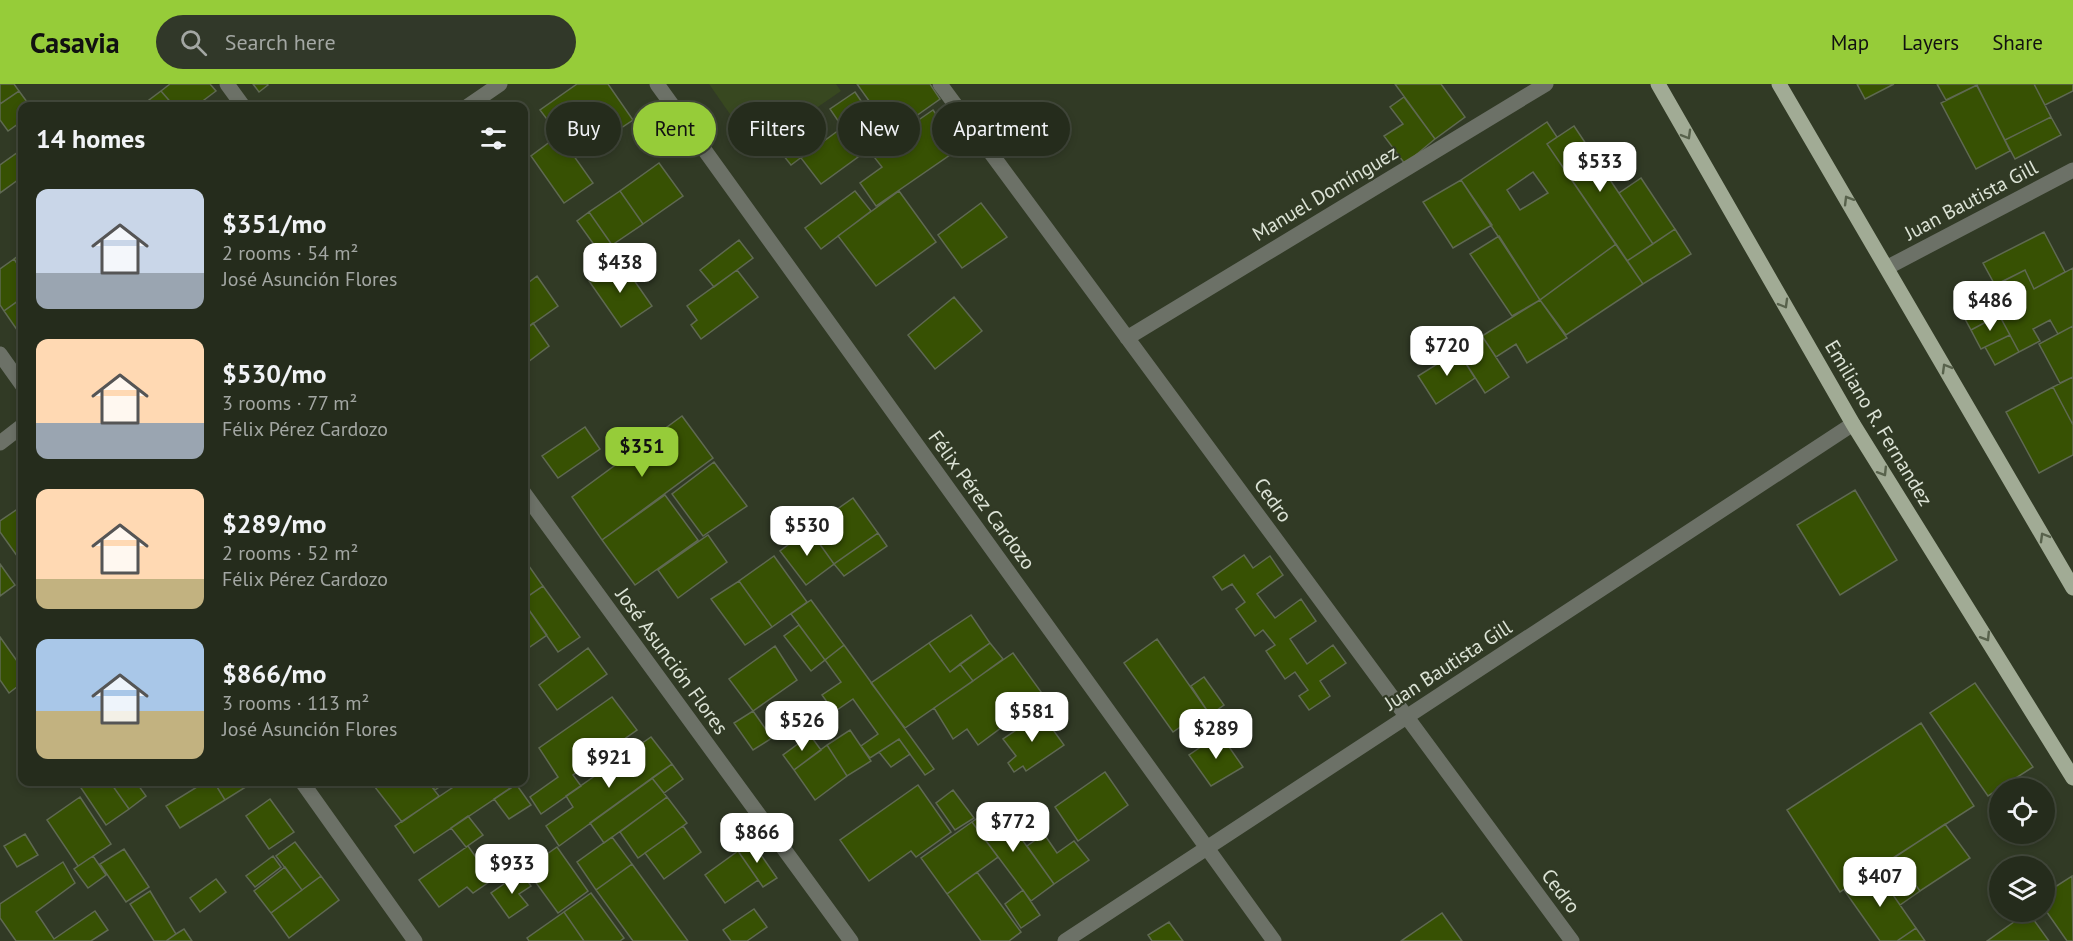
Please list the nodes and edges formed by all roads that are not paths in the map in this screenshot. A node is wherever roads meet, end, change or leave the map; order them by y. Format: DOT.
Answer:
graph roads {
  1 [pos="227,84"];
  2 [pos="500,84"];
  3 [pos="657,84"];
  4 [pos="940,84"];
  5 [pos="1546,84"];
  6 [pos="1658,84"];
  7 [pos="1779,84"];
  8 [pos="240,102"];
  9 [pos="474,102"];
  10 [pos="2073,170"];
  11 [pos="1888,267"];
  12 [pos="1127,338"];
  13 [pos="0,354"];
  14 [pos="18,379"];
  15 [pos="1853,424"];
  16 [pos="18,429"];
  17 [pos="0,443"];
  18 [pos="528,498"];
  19 [pos="2072,585"];
  20 [pos="1406,717"];
  21 [pos="2073,778"];
  22 [pos="305,786"];
  23 [pos="1206,847"];
  24 [pos="415,941"];
  25 [pos="851,941"];
  26 [pos="1065,941"];
  27 [pos="1274,941"];
  28 [pos="1572,941"];
  1 -- 8 [label="street"];
  2 -- 9 [label="street"];
  3 -- 23 [label="street, Félix Pérez Cardozo"];
  4 -- 12 [label="street, Cedro"];
  5 -- 12 [label="street, Manuel Domínguez"];
  6 -- 15 [label="main road, Emiliano R. Fernandez, one-way"];
  11 -- 7 [label="main road, one-way"];
  10 -- 11 [label="street, Juan Bautista Gill"];
  19 -- 11 [label="main road, one-way"];
  12 -- 20 [label="street, Cedro"];
  13 -- 14 [label="street"];
  15 -- 20 [label="street, Juan Bautista Gill"];
  15 -- 21 [label="main road, Emiliano R. Fernandez, one-way"];
  16 -- 17 [label="street"];
  18 -- 25 [label="street, José Asunción Flores"];
  20 -- 23 [label="street, Juan Bautista Gill"];
  20 -- 28 [label="street, Cedro"];
  22 -- 24 [label="street"];
  23 -- 26 [label="street, Juan Bautista Gill"];
  23 -- 27 [label="street, Félix Pérez Cardozo"];
}
